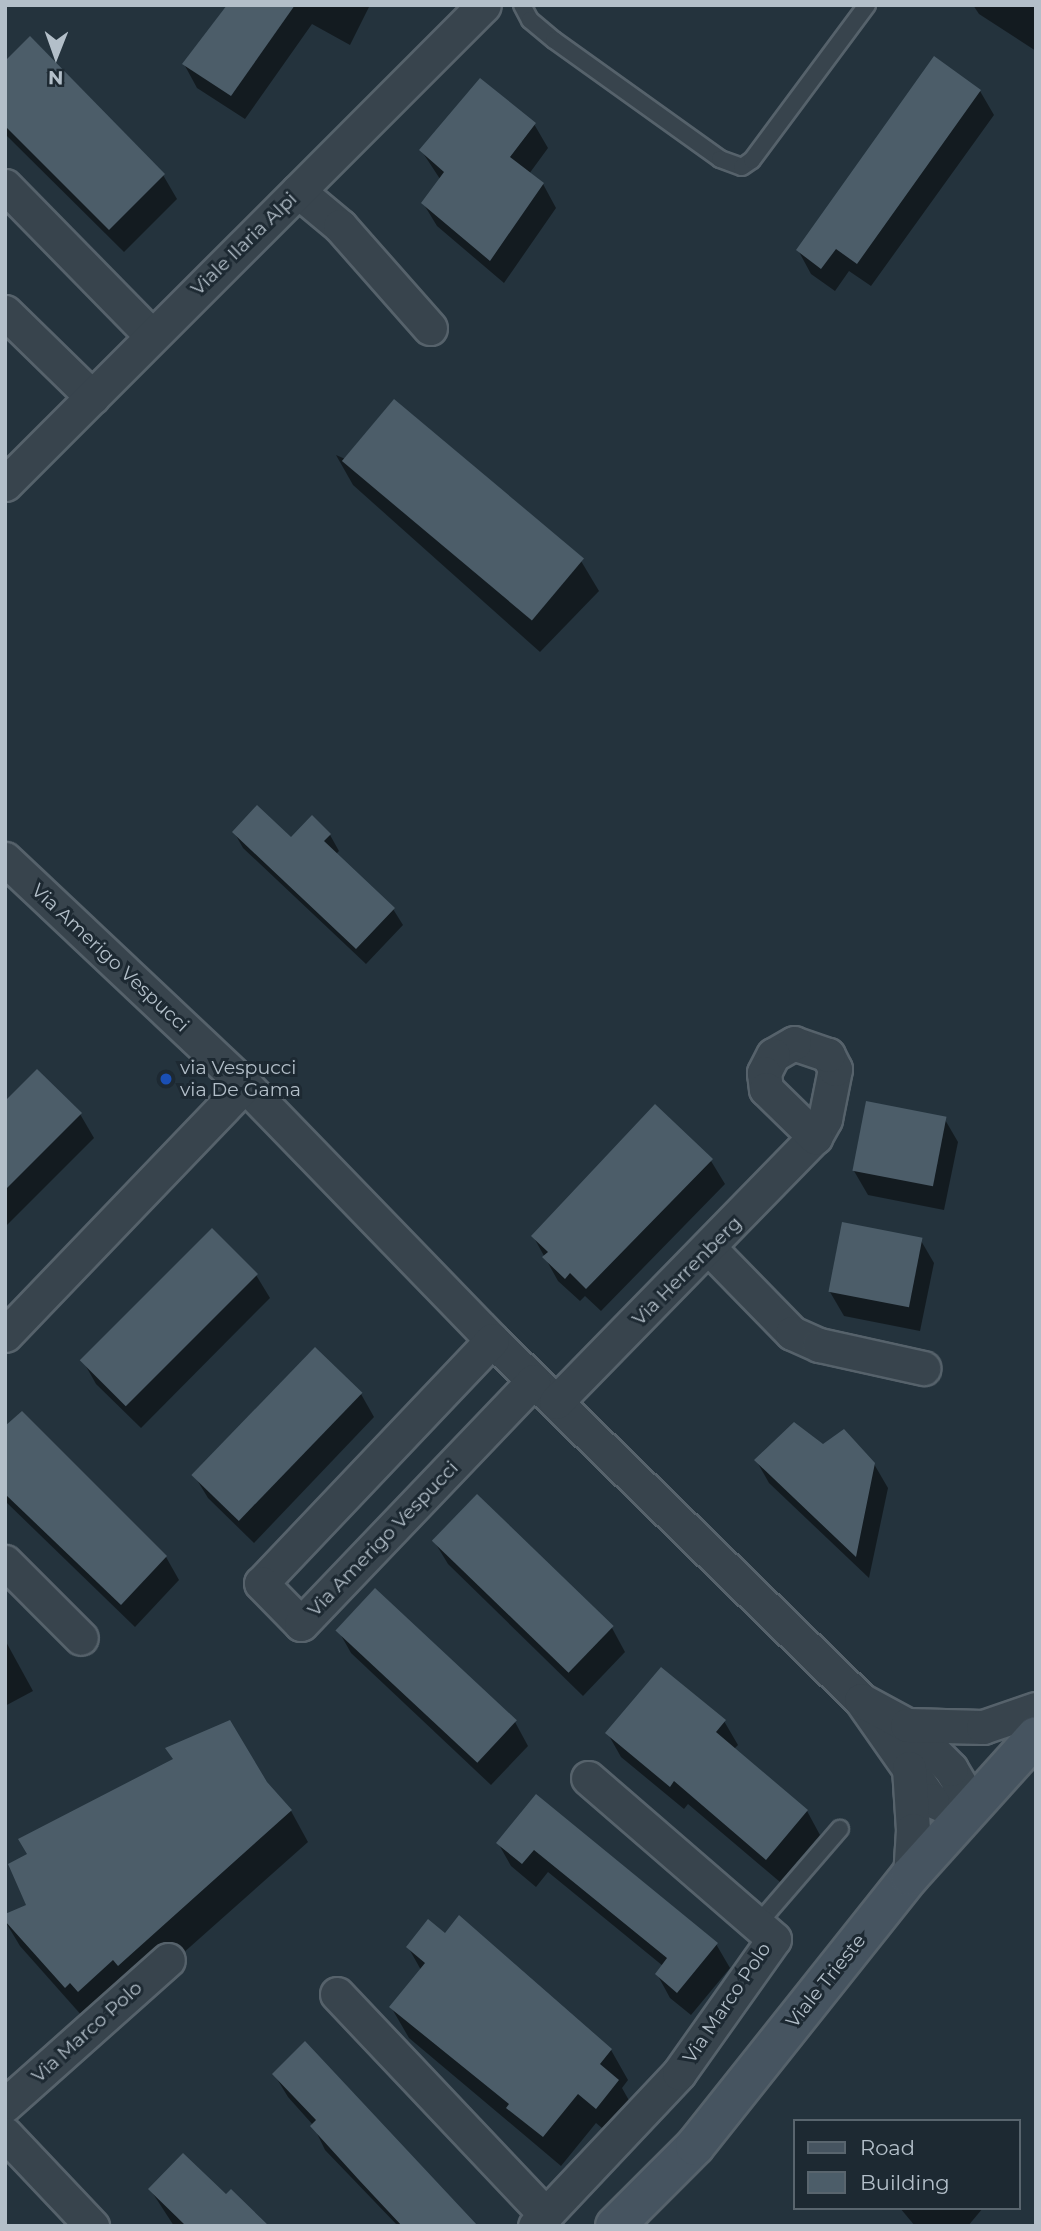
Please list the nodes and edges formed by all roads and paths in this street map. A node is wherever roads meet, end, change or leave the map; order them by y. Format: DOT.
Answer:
graph roads {
  1 [pos="484,5"];
  2 [pos="522,5"];
  3 [pos="867,5"];
  4 [pos="5,186"];
  5 [pos="298,191"];
  6 [pos="5,312"];
  7 [pos="429,328"];
  8 [pos="150,334"];
  9 [pos="92,397"];
  10 [pos="5,484"];
  11 [pos="5,859"];
  12 [pos="245,1085"];
  13 [pos="815,1137"];
  14 [pos="710,1249"];
  15 [pos="5,1335"];
  16 [pos="492,1340"];
  17 [pos="923,1368"];
  18 [pos="545,1391"];
  19 [pos="5,1562"];
  20 [pos="81,1638"];
  21 [pos="861,1700"];
  22 [pos="1036,1709"];
  23 [pos="907,1725"];
  24 [pos="1036,1736"];
  25 [pos="908,1768"];
  26 [pos="588,1778"];
  27 [pos="965,1815"];
  28 [pos="840,1829"];
  29 [pos="910,1876"];
  30 [pos="757,1925"];
  31 [pos="169,1960"];
  32 [pos="337,1994"];
  33 [pos="5,2105"];
  34 [pos="5,2134"];
  35 [pos="540,2220"];
  36 [pos="92,2226"];
  37 [pos="615,2226"];
  1 -- 5 [label="street, Viale Ilaria Alpi"];
  2 -- 3 [label="lane"];
  4 -- 8 [label="street"];
  5 -- 7 [label="street"];
  5 -- 8 [label="street, Viale Ilaria Alpi"];
  6 -- 9 [label="street"];
  8 -- 9 [label="street, Viale Ilaria Alpi"];
  9 -- 10 [label="street, Viale Ilaria Alpi"];
  11 -- 12 [label="street, Via Amerigo Vespucci"];
  12 -- 15 [label="street"];
  12 -- 16 [label="street, Via Amerigo Vespucci"];
  13 -- 14 [label="street, Via Herrenberg"];
  14 -- 17 [label="street"];
  14 -- 18 [label="street, Via Herrenberg"];
  16 -- 18 [label="street, Via Amerigo Vespucci"];
  16 -- 18 [label="street, Via Amerigo Vespucci"];
  18 -- 21 [label="street, Via Amerigo Vespucci"];
  19 -- 20 [label="street"];
  21 -- 23 [label="street, Via Amerigo Vespucci"];
  21 -- 25 [label="street, Via Amerigo Vespucci"];
  22 -- 23 [label="street, Via Amerigo Vespucci"];
  23 -- 27 [label="street, Via Amerigo Vespucci"];
  24 -- 27 [label="main road, Viale Trieste"];
  25 -- 27 [label="street, Via Amerigo Vespucci"];
  25 -- 29 [label="street"];
  26 -- 30 [label="street, Via Marco Polo"];
  27 -- 29 [label="main road, Viale Trieste"];
  28 -- 30 [label="lane"];
  29 -- 37 [label="main road, Viale Trieste"];
  30 -- 35 [label="street, Via Marco Polo"];
  31 -- 33 [label="street, Via Marco Polo"];
  32 -- 35 [label="street, Via Marco Polo"];
  34 -- 36 [label="street"];
}
